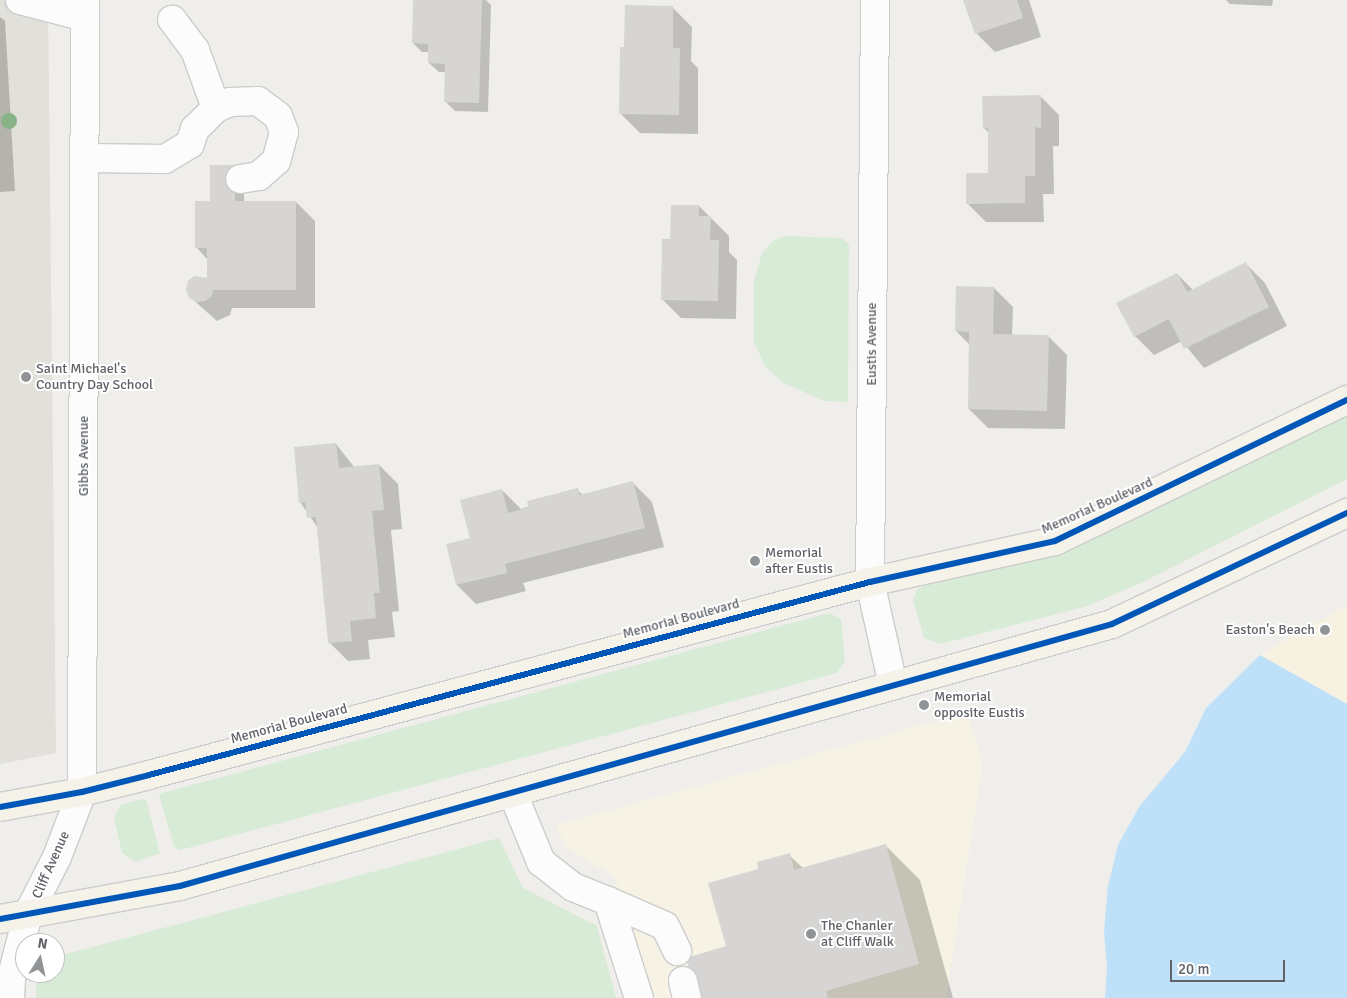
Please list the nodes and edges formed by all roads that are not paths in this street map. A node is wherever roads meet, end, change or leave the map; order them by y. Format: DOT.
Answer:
graph roads {
  1 [pos="20,0"];
  2 [pos="875,0"];
  3 [pos="85,9"];
  4 [pos="172,20"];
  5 [pos="216,108"];
  6 [pos="85,158"];
  7 [pos="240,180"];
  8 [pos="1347,400"];
  9 [pos="1347,513"];
  10 [pos="870,582"];
  11 [pos="893,685"];
  12 [pos="82,792"];
  13 [pos="513,794"];
  14 [pos="0,807"];
  15 [pos="608,901"];
  16 [pos="28,914"];
  17 [pos="0,920"];
  18 [pos="677,952"];
  19 [pos="10,998"];
  20 [pos="638,998"];
  1 -- 3 [label="street"];
  2 -- 10 [label="street, Eustis Avenue"];
  3 -- 6 [label="street, Gibbs Avenue"];
  4 -- 5 [label="street"];
  5 -- 6 [label="street"];
  5 -- 7 [label="street"];
  6 -- 12 [label="street, Gibbs Avenue"];
  8 -- 10 [label="main road, Memorial Boulevard"];
  9 -- 11 [label="main road"];
  10 -- 11 [label="street, Eustis Avenue"];
  10 -- 12 [label="main road, Memorial Boulevard"];
  11 -- 13 [label="main road"];
  12 -- 14 [label="main road, Memorial Boulevard"];
  12 -- 16 [label="street, Cliff Avenue"];
  13 -- 15 [label="street"];
  13 -- 16 [label="main road"];
  15 -- 18 [label="street"];
  15 -- 20 [label="street"];
  16 -- 17 [label="main road"];
  16 -- 19 [label="street, Cliff Avenue"];
}
